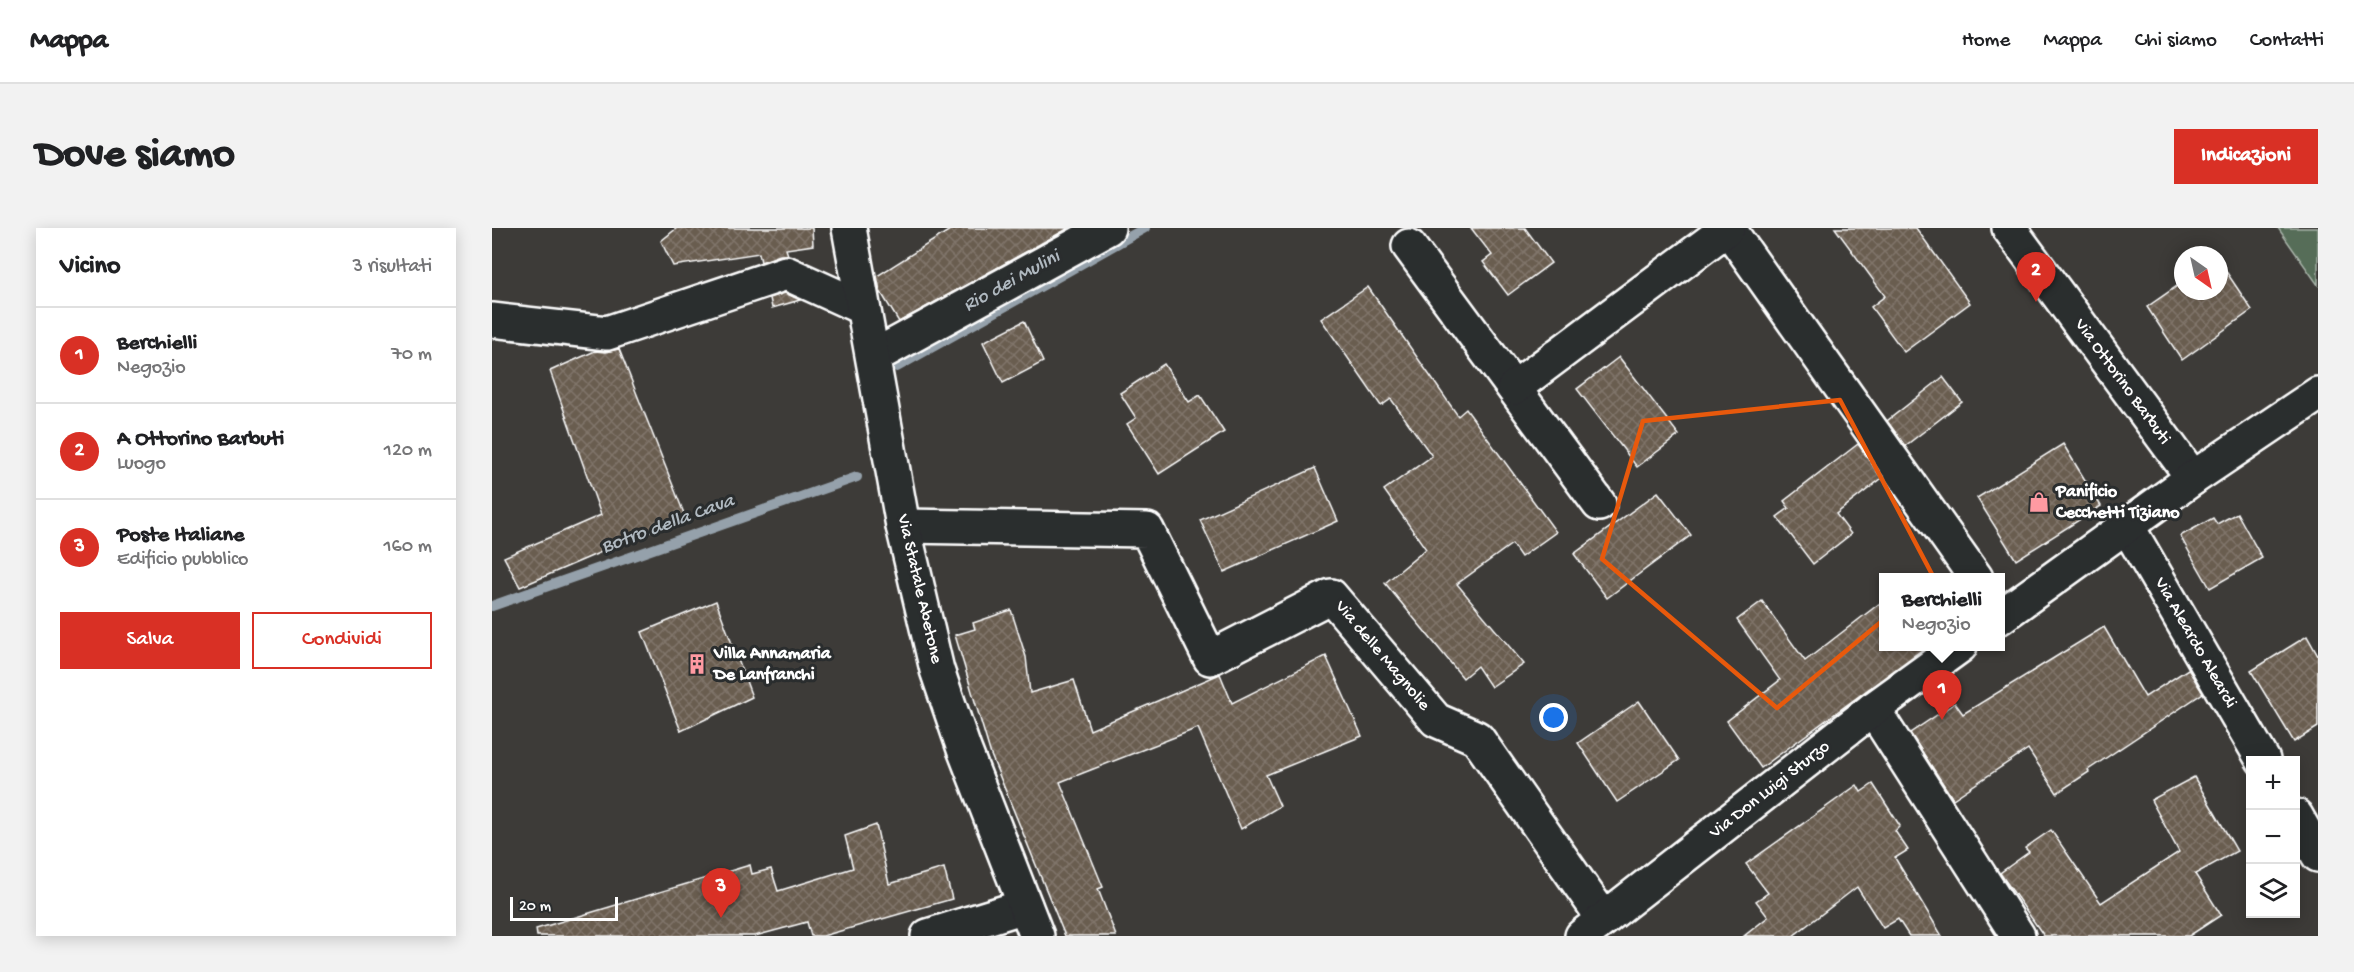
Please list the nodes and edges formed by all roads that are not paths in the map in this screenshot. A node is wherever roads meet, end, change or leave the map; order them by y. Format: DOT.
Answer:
graph roads {
  1 [pos="849,228"];
  2 [pos="1108,228"];
  3 [pos="1728,228"];
  4 [pos="2009,228"];
  5 [pos="1409,246"];
  6 [pos="863,308"];
  7 [pos="492,320"];
  8 [pos="873,357"];
  9 [pos="1514,388"];
  10 [pos="2318,394"];
  11 [pos="2193,478"];
  12 [pos="1599,504"];
  13 [pos="903,526"];
  14 [pos="2127,526"];
  15 [pos="1972,573"];
  16 [pos="2005,612"];
  17 [pos="1953,651"];
  18 [pos="1873,709"];
  19 [pos="2261,756"];
  20 [pos="2300,824"];
  21 [pos="2318,855"];
  22 [pos="1024,906"];
  23 [pos="1593,928"];
  24 [pos="928,936"];
  25 [pos="1037,936"];
  26 [pos="2018,936"];
  1 -- 6 [label="street, Via Statale Abetone"];
  2 -- 8 [label="street"];
  3 -- 9 [label="street"];
  3 -- 15 [label="street"];
  4 -- 11 [label="street, Via Ottorino Barbuti"];
  5 -- 9 [label="street"];
  6 -- 7 [label="street"];
  6 -- 8 [label="street, Via Statale Abetone"];
  8 -- 13 [label="street, Via Statale Abetone"];
  9 -- 12 [label="street"];
  10 -- 11 [label="street"];
  11 -- 14 [label="street"];
  13 -- 22 [label="street, Via Statale Abetone"];
  13 -- 23 [label="street, Via delle Magnolie"];
  14 -- 16 [label="street"];
  14 -- 19 [label="street, Via Aleardo Aleardi"];
  17 -- 18 [label="street, Via Don Luigi Sturzo"];
  18 -- 23 [label="street, Via Don Luigi Sturzo"];
  18 -- 26 [label="street"];
  20 -- 21 [label="street"];
  22 -- 24 [label="street"];
  22 -- 25 [label="street, Via Statale Abetone"];
}
